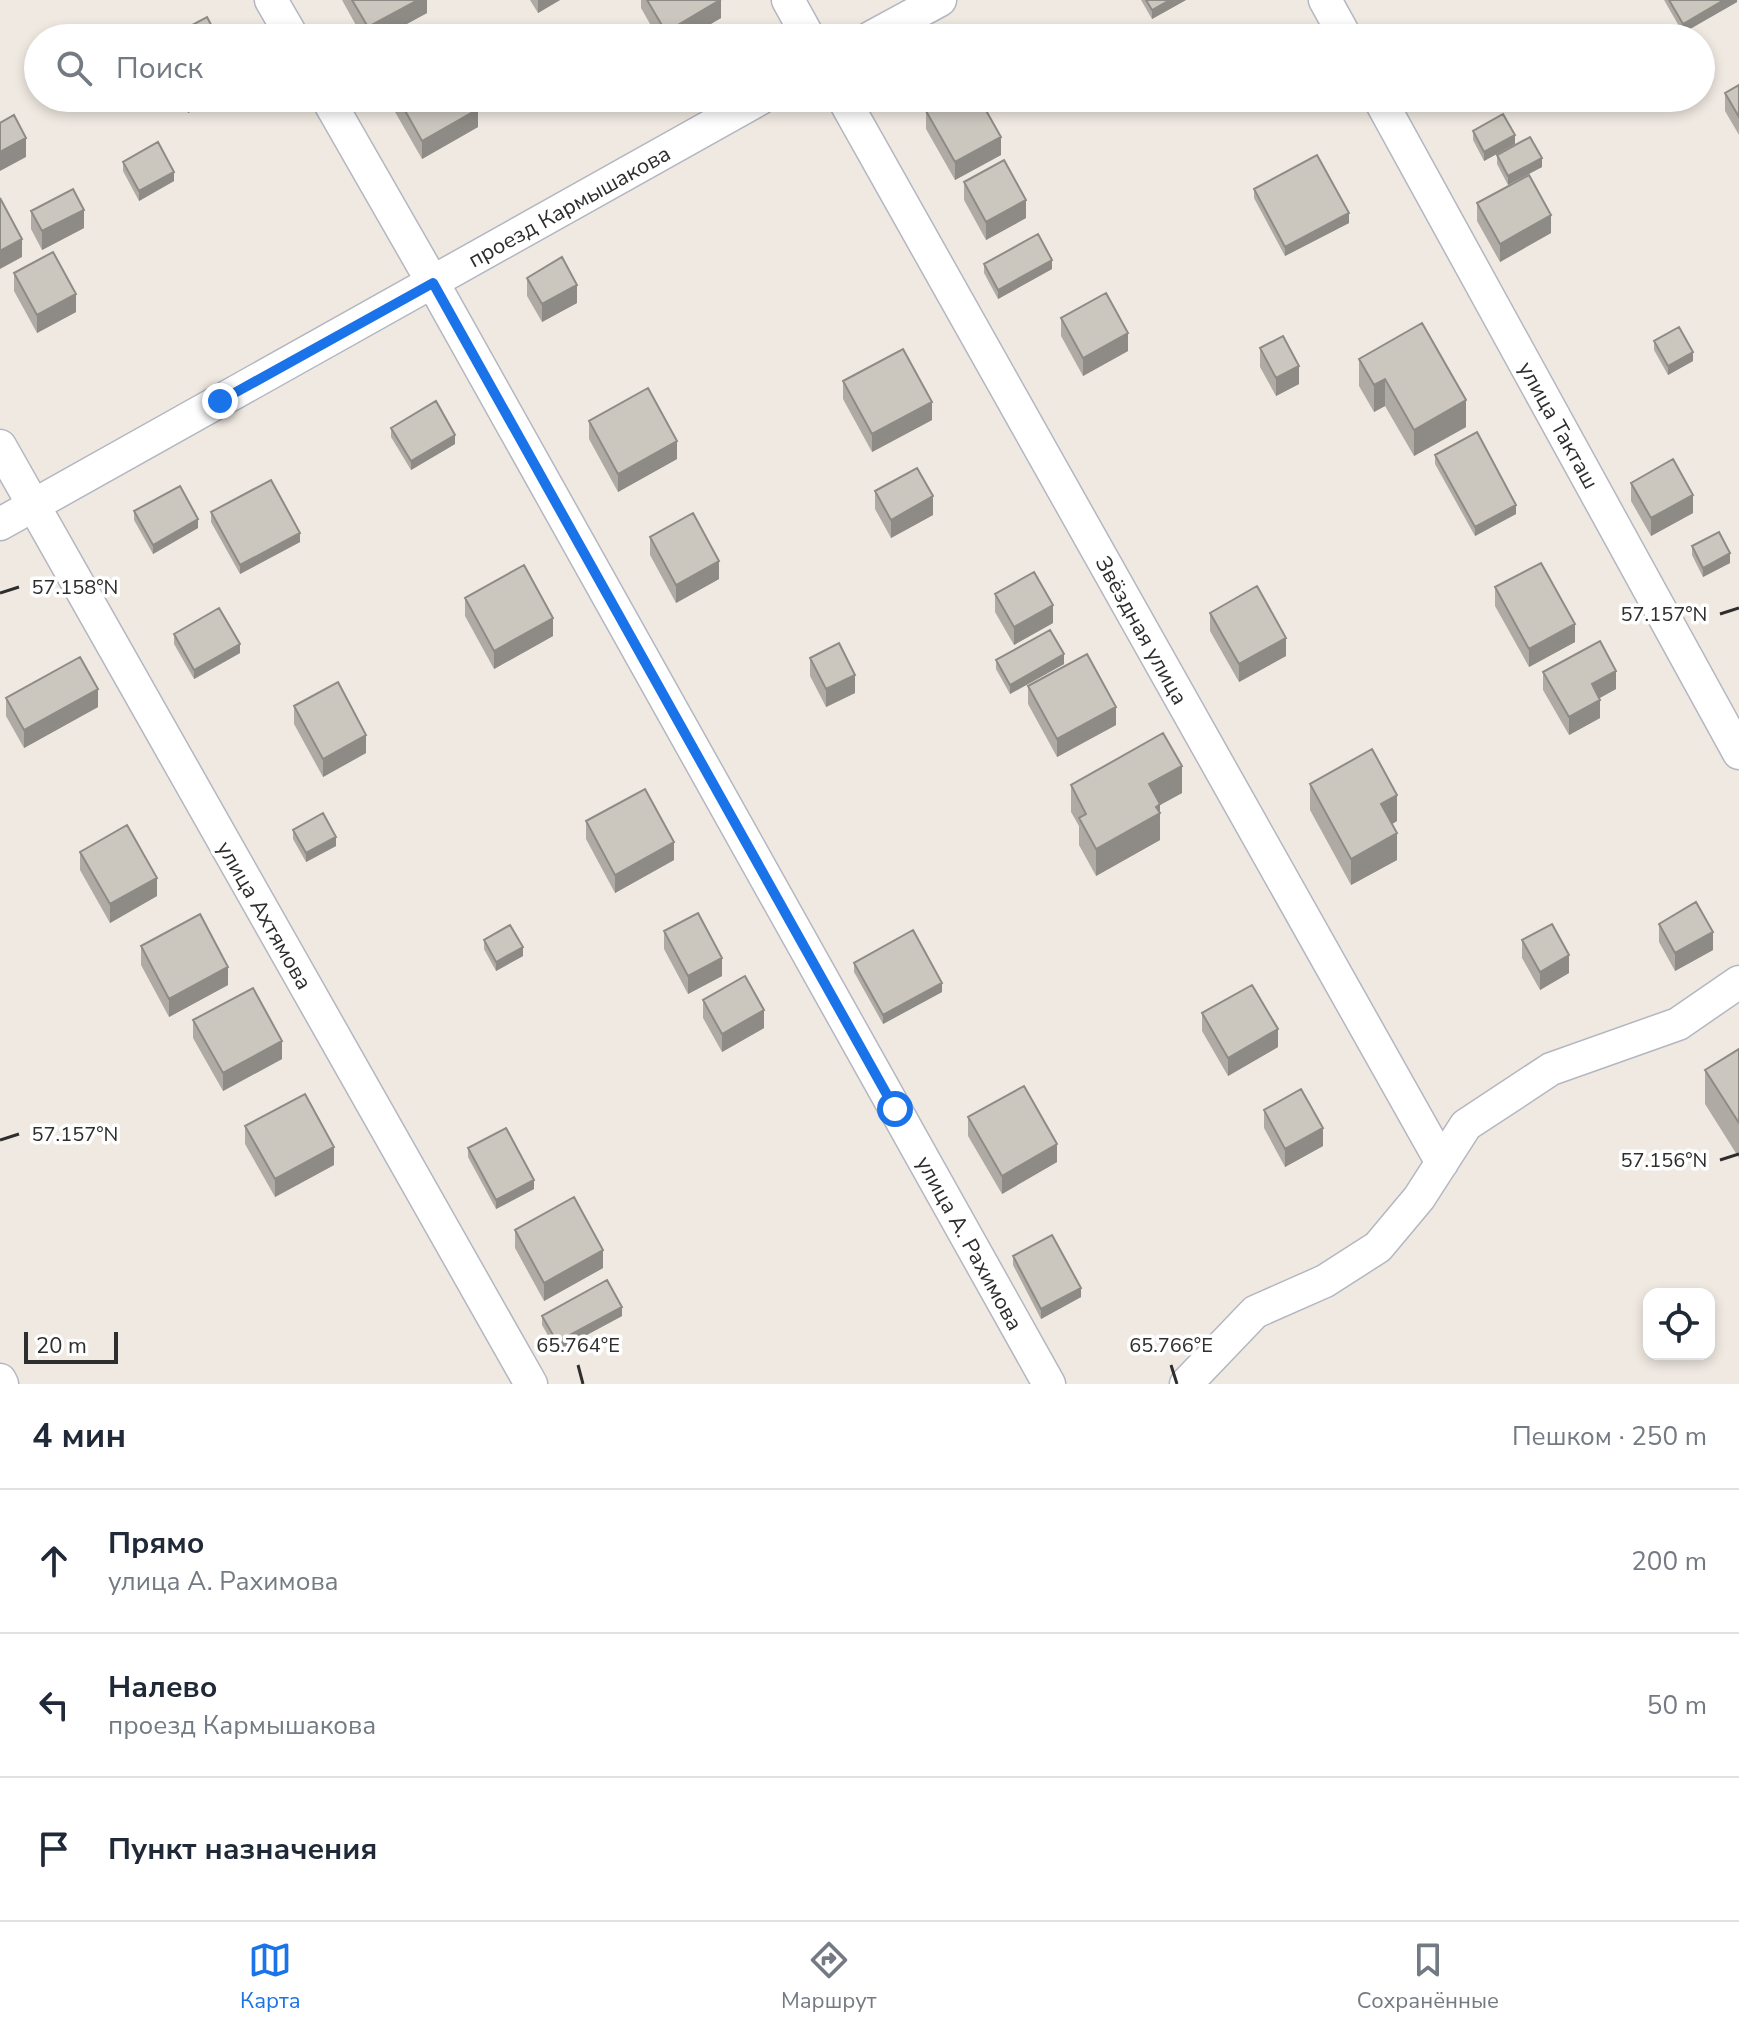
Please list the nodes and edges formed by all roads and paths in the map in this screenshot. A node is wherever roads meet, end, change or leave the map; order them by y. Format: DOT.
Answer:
graph roads {
  1 [pos="271,0"];
  2 [pos="788,0"];
  3 [pos="940,0"];
  4 [pos="1325,0"];
  5 [pos="285,24"];
  6 [pos="801,24"];
  7 [pos="896,24"];
  8 [pos="1338,24"];
  9 [pos="335,112"];
  10 [pos="736,112"];
  11 [pos="851,112"];
  12 [pos="1387,112"];
  13 [pos="433,283"];
  14 [pos="0,446"];
  15 [pos="33,505"];
  16 [pos="0,524"];
  17 [pos="1739,753"];
  18 [pos="1739,982"];
  19 [pos="1442,1163"];
  20 [pos="531,1384"];
  21 [pos="1049,1384"];
  22 [pos="1186,1384"];
  1 -- 5 [label="street"];
  2 -- 6 [label="street"];
  3 -- 7 [label="street"];
  4 -- 8 [label="street"];
  9 -- 13 [label="street, улица А. Рахимова"];
  10 -- 13 [label="street, проезд Кармышакова"];
  11 -- 19 [label="street, Звёздная улица"];
  12 -- 17 [label="street, улица Такташ"];
  13 -- 15 [label="street, проезд Кармышакова"];
  13 -- 21 [label="street, улица А. Рахимова"];
  14 -- 15 [label="street, улица Ахтямова"];
  15 -- 16 [label="street, проезд Кармышакова"];
  15 -- 20 [label="street, улица Ахтямова"];
  18 -- 19 [label="street"];
  19 -- 22 [label="street"];
}
